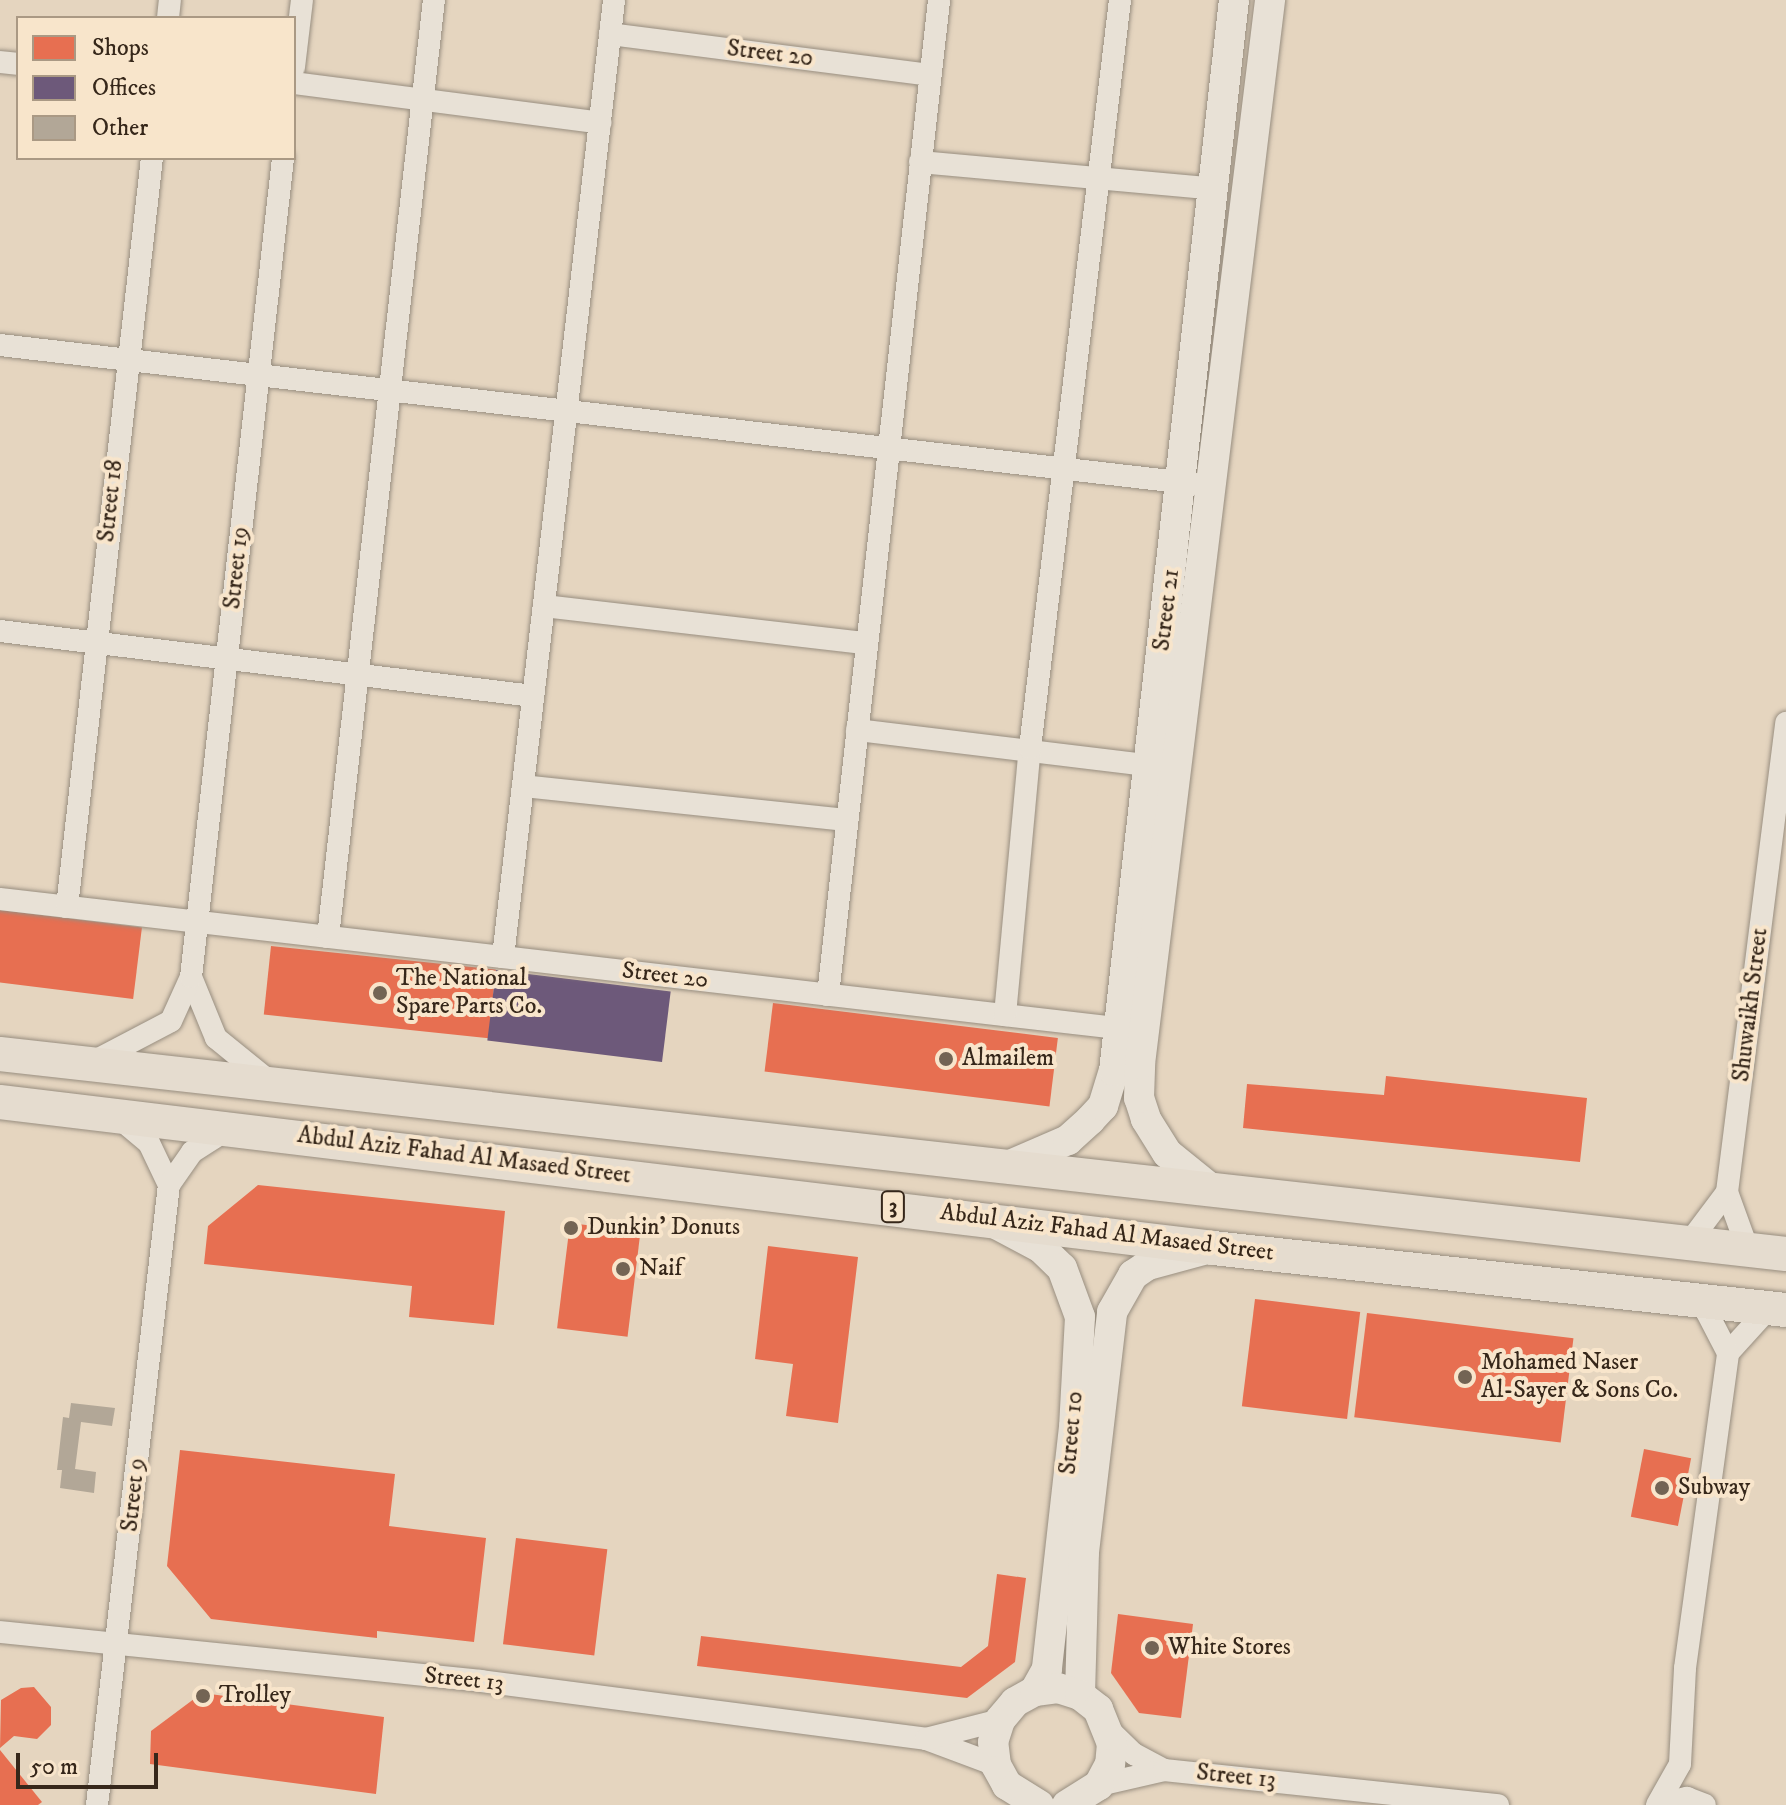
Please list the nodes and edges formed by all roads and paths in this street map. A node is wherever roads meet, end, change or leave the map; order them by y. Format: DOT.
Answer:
graph roads {
  1 [pos="302,0"];
  2 [pos="434,0"];
  3 [pos="614,0"];
  4 [pos="939,0"];
  5 [pos="1120,0"];
  6 [pos="1234,0"];
  7 [pos="1270,0"];
  8 [pos="610,34"];
  9 [pos="296,50"];
  10 [pos="930,75"];
  11 [pos="296,83"];
  12 [pos="422,100"];
  13 [pos="600,123"];
  14 [pos="152,160"];
  15 [pos="283,160"];
  16 [pos="920,162"];
  17 [pos="1098,183"];
  18 [pos="1215,189"];
  19 [pos="0,345"];
  20 [pos="126,359"];
  21 [pos="257,374"];
  22 [pos="387,390"];
  23 [pos="565,411"];
  24 [pos="885,449"];
  25 [pos="1064,470"];
  26 [pos="1182,483"];
  27 [pos="1213,486"];
  28 [pos="544,606"];
  29 [pos="0,631"];
  30 [pos="96,643"];
  31 [pos="866,643"];
  32 [pos="227,659"];
  33 [pos="357,675"];
  34 [pos="533,696"];
  35 [pos="1786,723"];
  36 [pos="857,730"];
  37 [pos="1030,748"];
  38 [pos="1162,766"];
  39 [pos="523,786"];
  40 [pos="847,820"];
  41 [pos="1776,888"];
  42 [pos="0,899"];
  43 [pos="67,907"];
  44 [pos="197,922"];
  45 [pos="328,937"];
  46 [pos="503,957"];
  47 [pos="191,977"];
  48 [pos="828,995"];
  49 [pos="1005,1015"];
  50 [pos="1116,1028"];
  51 [pos="0,1054"];
  52 [pos="89,1064"];
  53 [pos="272,1083"];
  54 [pos="0,1102"];
  55 [pos="115,1115"];
  56 [pos="231,1127"];
  57 [pos="1010,1165"];
  58 [pos="169,1185"];
  59 [pos="1210,1188"];
  60 [pos="1727,1192"];
  61 [pos="986,1218"];
  62 [pos="1594,1234"];
  63 [pos="1688,1244"];
  64 [pos="1213,1248"];
  65 [pos="1748,1250"];
  66 [pos="1786,1254"];
  67 [pos="1353,1261"];
  68 [pos="1701,1301"];
  69 [pos="1778,1309"];
  70 [pos="1728,1353"];
  71 [pos="0,1632"];
  72 [pos="117,1647"];
  73 [pos="1035,1691"];
  74 [pos="1080,1695"];
  75 [pos="1000,1720"];
  76 [pos="1109,1730"];
  77 [pos="926,1739"];
  78 [pos="1680,1764"];
  79 [pos="1164,1770"];
  80 [pos="1006,1785"];
  81 [pos="1085,1797"];
  82 [pos="1701,1803"];
  83 [pos="97,1805"];
  84 [pos="1039,1805"];
  85 [pos="1498,1805"];
  86 [pos="1657,1805"];
  1 -- 9 [label="street"];
  2 -- 12 [label="street"];
  3 -- 8 [label="street"];
  4 -- 10 [label="street"];
  5 -- 17 [label="street"];
  6 -- 18 [label="street, Street 21"];
  7 -- 27 [label="street, Street 21"];
  8 -- 10 [label="street, Street 20"];
  8 -- 13 [label="street"];
  10 -- 16 [label="street"];
  11 -- 12 [label="street"];
  12 -- 13 [label="street"];
  12 -- 22 [label="street"];
  13 -- 23 [label="street"];
  14 -- 20 [label="street, Street 18"];
  15 -- 21 [label="street, Street 19"];
  16 -- 17 [label="street"];
  16 -- 24 [label="street"];
  17 -- 18 [label="street"];
  17 -- 25 [label="street"];
  18 -- 26 [label="street, Street 21"];
  19 -- 20 [label="street"];
  20 -- 21 [label="street"];
  20 -- 30 [label="street, Street 18"];
  21 -- 22 [label="street"];
  21 -- 32 [label="street, Street 19"];
  22 -- 23 [label="street"];
  22 -- 33 [label="street"];
  23 -- 24 [label="street"];
  23 -- 28 [label="street"];
  24 -- 25 [label="street"];
  24 -- 31 [label="street"];
  25 -- 26 [label="street"];
  25 -- 37 [label="street"];
  26 -- 27 [label="street"];
  26 -- 38 [label="street, Street 21"];
  27 -- 38 [label="street, Street 21"];
  28 -- 31 [label="street"];
  28 -- 34 [label="street"];
  29 -- 30 [label="street"];
  30 -- 32 [label="street"];
  30 -- 43 [label="street, Street 18"];
  31 -- 36 [label="street"];
  32 -- 33 [label="street"];
  32 -- 44 [label="street, Street 19"];
  33 -- 34 [label="street"];
  33 -- 45 [label="street"];
  34 -- 39 [label="street"];
  35 -- 41 [label="street, Shuwaikh Street"];
  36 -- 37 [label="street"];
  36 -- 40 [label="street"];
  37 -- 38 [label="street"];
  37 -- 49 [label="street"];
  38 -- 50 [label="street, Street 21"];
  38 -- 59 [label="street, Street 21"];
  39 -- 40 [label="street"];
  39 -- 46 [label="street"];
  40 -- 48 [label="street"];
  41 -- 60 [label="street, Shuwaikh Street"];
  42 -- 43 [label="street"];
  43 -- 44 [label="street"];
  44 -- 45 [label="street, Street 20"];
  44 -- 47 [label="street, Street 19"];
  45 -- 46 [label="street, Street 20"];
  46 -- 48 [label="street, Street 20"];
  47 -- 52 [label="street, Street 19"];
  47 -- 53 [label="street, Street 19"];
  48 -- 49 [label="street, Street 20"];
  49 -- 50 [label="street, Street 20"];
  50 -- 57 [label="street, Street 21"];
  51 -- 52 [label="main road, Abdul Aziz Fahad Al Masaed Street / 3"];
  52 -- 53 [label="main road, Abdul Aziz Fahad Al Masaed Street / 3"];
  53 -- 57 [label="main road, Abdul Aziz Fahad Al Masaed Street / 3"];
  54 -- 55 [label="main road, Abdul Aziz Fahad Al Masaed Street / 3"];
  55 -- 56 [label="main road, Abdul Aziz Fahad Al Masaed Street / 3"];
  55 -- 58 [label="street"];
  56 -- 58 [label="street, Street 9"];
  56 -- 61 [label="main road, Abdul Aziz Fahad Al Masaed Street / 3"];
  57 -- 59 [label="main road, Abdul Aziz Fahad Al Masaed Street / 3"];
  58 -- 72 [label="street, Street 9"];
  59 -- 62 [label="main road, Abdul Aziz Fahad Al Masaed Street / 3"];
  60 -- 63 [label="street, Shuwaikh Street"];
  60 -- 65 [label="street, Shuwaikh Street"];
  61 -- 64 [label="main road, Abdul Aziz Fahad Al Masaed Street / 3"];
  61 -- 73 [label="street, Street 10"];
  62 -- 63 [label="main road, Abdul Aziz Fahad Al Masaed Street / 3"];
  62 -- 67 [label="main road"];
  63 -- 65 [label="main road, Abdul Aziz Fahad Al Masaed Street / 3"];
  64 -- 67 [label="main road, Abdul Aziz Fahad Al Masaed Street / 3"];
  64 -- 74 [label="street, Street 10"];
  65 -- 66 [label="main road, Abdul Aziz Fahad Al Masaed Street / 3"];
  67 -- 68 [label="main road, Abdul Aziz Fahad Al Masaed Street / 3"];
  68 -- 69 [label="main road, Abdul Aziz Fahad Al Masaed Street / 3"];
  68 -- 70 [label="street"];
  69 -- 70 [label="street"];
  70 -- 78 [label="street"];
  71 -- 72 [label="street, Street 13"];
  72 -- 77 [label="street, Street 13"];
  72 -- 83 [label="street, Street 9"];
  73 -- 74 [label="street"];
  73 -- 75 [label="street"];
  74 -- 76 [label="street"];
  75 -- 77 [label="street, Street 13"];
  75 -- 80 [label="street"];
  76 -- 79 [label="street, Street 13"];
  76 -- 81 [label="street"];
  77 -- 80 [label="street, Street 13"];
  78 -- 82 [label="street"];
  78 -- 86 [label="street"];
  79 -- 81 [label="street, Street 13"];
  79 -- 85 [label="street, Street 13"];
  80 -- 84 [label="street"];
  82 -- 86 [label="street"];
}
